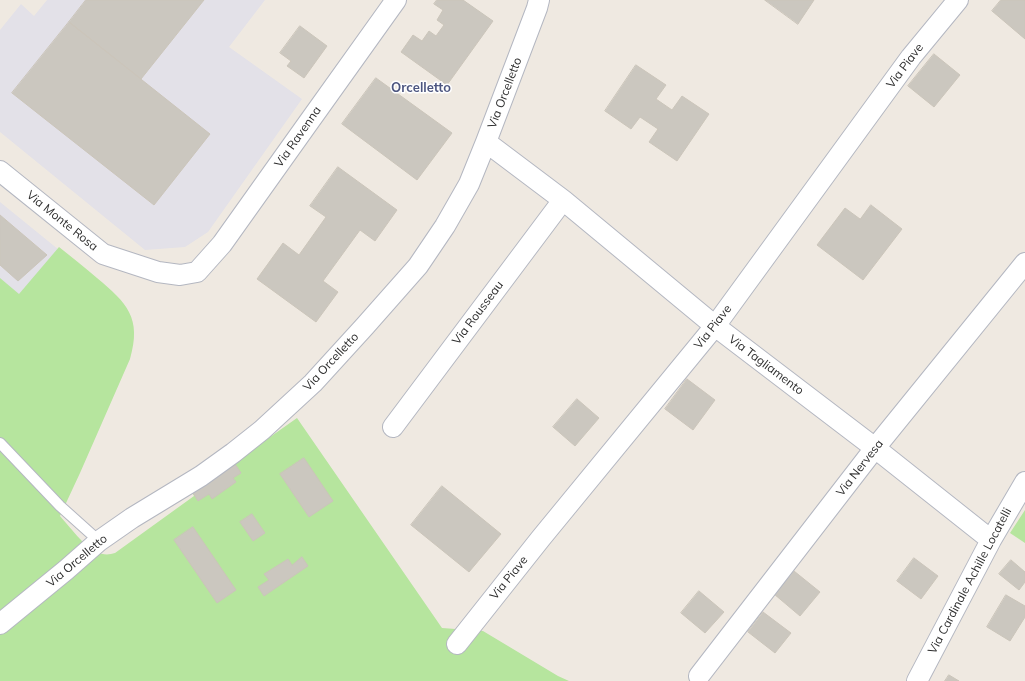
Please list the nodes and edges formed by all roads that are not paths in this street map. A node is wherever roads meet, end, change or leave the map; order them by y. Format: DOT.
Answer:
graph roads {
  1 [pos="396,0"];
  2 [pos="958,0"];
  3 [pos="534,3"];
  4 [pos="486,142"];
  5 [pos="0,171"];
  6 [pos="563,200"];
  7 [pos="1025,263"];
  8 [pos="197,272"];
  9 [pos="715,326"];
  10 [pos="393,427"];
  11 [pos="0,443"];
  12 [pos="875,448"];
  13 [pos="1025,482"];
  14 [pos="991,540"];
  15 [pos="99,541"];
  16 [pos="0,624"];
  17 [pos="457,644"];
  18 [pos="699,676"];
  19 [pos="917,681"];
  1 -- 8 [label="street, Via Ravenna"];
  2 -- 9 [label="street, Via Piave"];
  3 -- 4 [label="street, Via Orcelletto"];
  4 -- 6 [label="street, Via Tagliamento"];
  4 -- 15 [label="street, Via Orcelletto"];
  5 -- 8 [label="street, Via Monte Rosa"];
  6 -- 9 [label="street, Via Tagliamento"];
  6 -- 10 [label="street, Via Rousseau"];
  7 -- 12 [label="street, Via Nervesa"];
  9 -- 12 [label="street, Via Tagliamento"];
  9 -- 17 [label="street, Via Piave"];
  11 -- 15 [label="lane"];
  12 -- 14 [label="street, Via Tagliamento"];
  12 -- 18 [label="street, Via Nervesa"];
  13 -- 14 [label="street, Via Cardinale Achille Locatelli"];
  14 -- 19 [label="street, Via Cardinale Achille Locatelli"];
  15 -- 16 [label="street, Via Orcelletto"];
}
